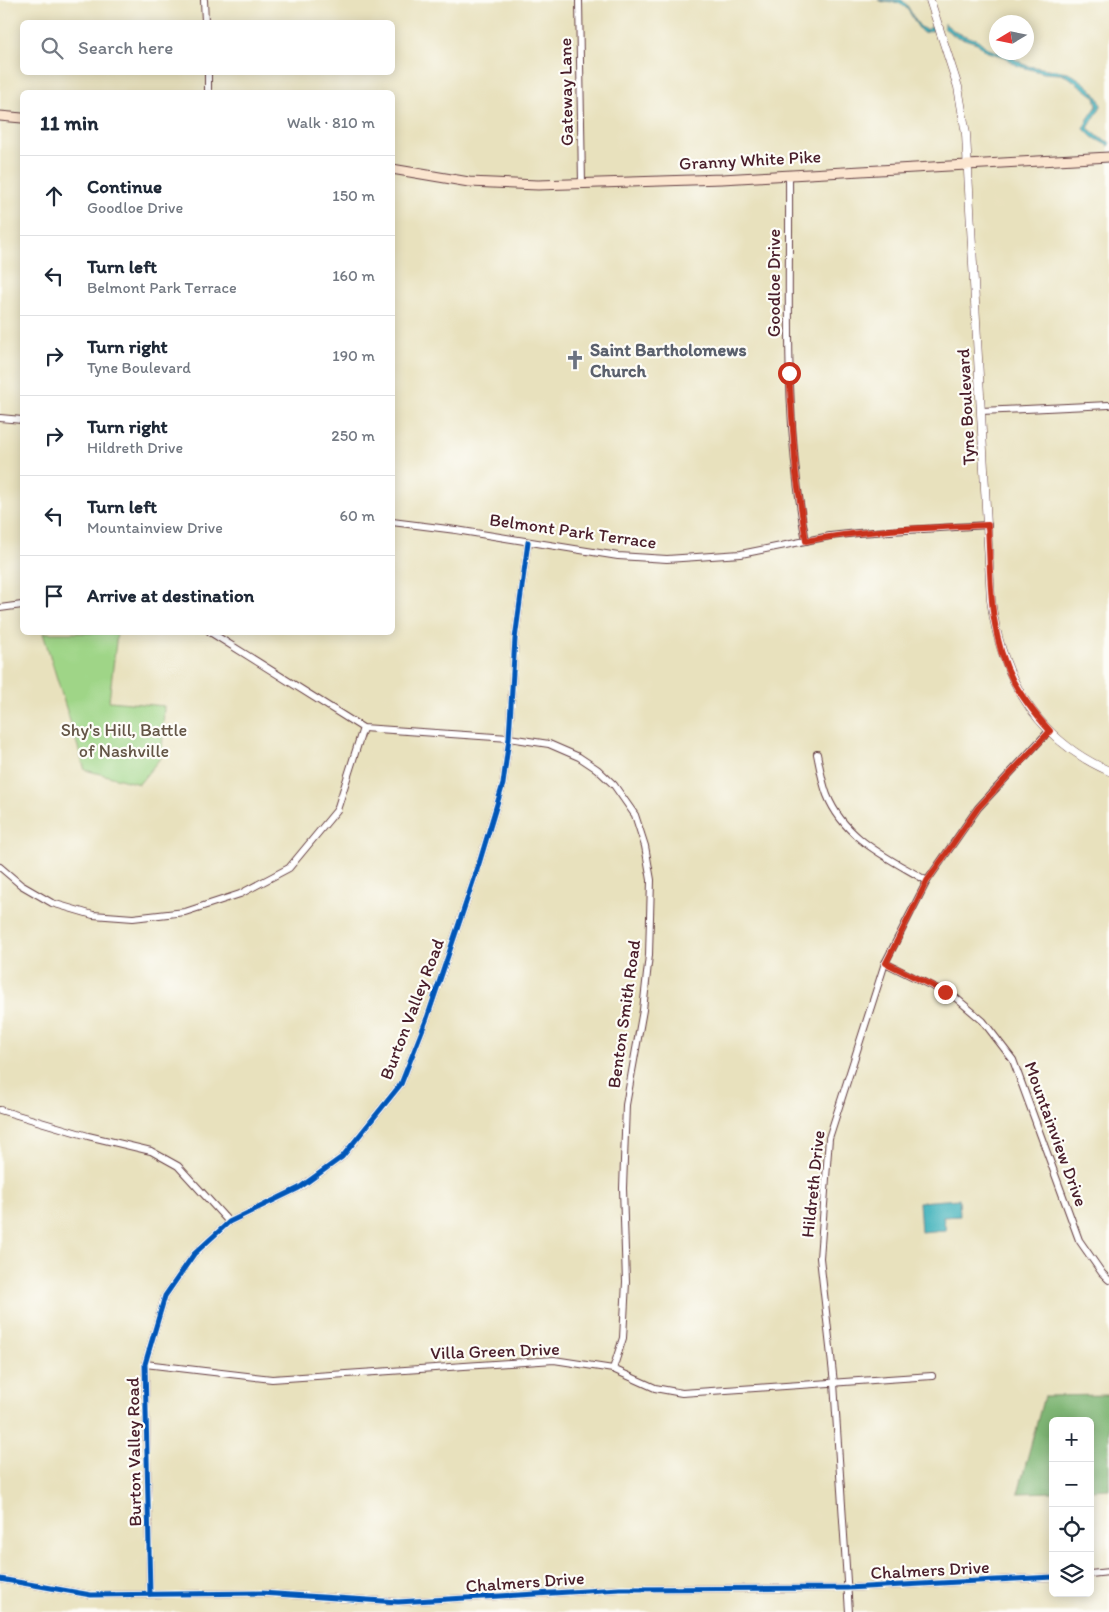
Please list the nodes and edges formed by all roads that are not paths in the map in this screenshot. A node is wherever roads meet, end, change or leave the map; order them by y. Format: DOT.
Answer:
graph roads {
  1 [pos="204,0"];
  2 [pos="579,0"];
  3 [pos="930,0"];
  4 [pos="205,20"];
  5 [pos="208,75"];
  6 [pos="208,90"];
  7 [pos="0,116"];
  8 [pos="20,118"];
  9 [pos="1109,157"];
  10 [pos="969,166"];
  11 [pos="395,170"];
  12 [pos="789,174"];
  13 [pos="582,184"];
  14 [pos="1109,405"];
  15 [pos="981,411"];
  16 [pos="0,418"];
  17 [pos="20,420"];
  18 [pos="395,522"];
  19 [pos="988,525"];
  20 [pos="806,541"];
  21 [pos="528,542"];
  22 [pos="20,605"];
  23 [pos="0,608"];
  24 [pos="215,635"];
  25 [pos="363,728"];
  26 [pos="1050,731"];
  27 [pos="509,738"];
  28 [pos="817,754"];
  29 [pos="1109,771"];
  30 [pos="0,867"];
  31 [pos="927,881"];
  32 [pos="886,963"];
  33 [pos="0,1110"];
  34 [pos="230,1222"];
  35 [pos="1109,1280"];
  36 [pos="146,1364"];
  37 [pos="613,1369"];
  38 [pos="932,1376"];
  39 [pos="834,1383"];
  40 [pos="1109,1572"];
  41 [pos="1094,1574"];
  42 [pos="1049,1576"];
  43 [pos="0,1579"];
  44 [pos="847,1588"];
  45 [pos="150,1594"];
  46 [pos="849,1612"];
  1 -- 4 [label="street"];
  2 -- 13 [label="street, Gateway Lane"];
  3 -- 10 [label="street, Tyne Boulevard"];
  5 -- 6 [label="street"];
  7 -- 8 [label="main road"];
  9 -- 10 [label="main road, Granny White Pike"];
  10 -- 12 [label="main road, Granny White Pike"];
  10 -- 15 [label="street, Tyne Boulevard"];
  11 -- 13 [label="main road, Granny White Pike"];
  12 -- 13 [label="main road, Granny White Pike"];
  12 -- 20 [label="street, Goodloe Drive"];
  14 -- 15 [label="street"];
  15 -- 19 [label="street, Tyne Boulevard"];
  16 -- 17 [label="street"];
  18 -- 21 [label="street, Belmont Park Terrace"];
  19 -- 20 [label="street, Belmont Park Terrace"];
  19 -- 26 [label="street, Tyne Boulevard"];
  20 -- 21 [label="street, Belmont Park Terrace"];
  21 -- 27 [label="street, Burton Valley Road"];
  22 -- 23 [label="street"];
  24 -- 25 [label="street, Benton Smith Road"];
  25 -- 27 [label="street, Benton Smith Road"];
  25 -- 30 [label="street"];
  26 -- 29 [label="street, Tyne Boulevard"];
  26 -- 31 [label="street, Hildreth Drive"];
  27 -- 34 [label="street, Burton Valley Road"];
  27 -- 37 [label="street, Benton Smith Road"];
  28 -- 31 [label="street"];
  31 -- 32 [label="street, Hildreth Drive"];
  32 -- 35 [label="street, Mountainview Drive"];
  32 -- 39 [label="street, Hildreth Drive"];
  33 -- 34 [label="street"];
  34 -- 36 [label="street, Burton Valley Road"];
  36 -- 37 [label="street, Villa Green Drive"];
  36 -- 45 [label="street, Burton Valley Road"];
  37 -- 39 [label="street, Villa Green Drive"];
  38 -- 39 [label="street, Villa Green Drive"];
  39 -- 44 [label="street, Hildreth Drive"];
  40 -- 41 [label="street"];
  42 -- 44 [label="street, Chalmers Drive"];
  43 -- 45 [label="street, Chalmers Drive"];
  44 -- 45 [label="street, Chalmers Drive"];
  44 -- 46 [label="street, Hildreth Drive"];
}
